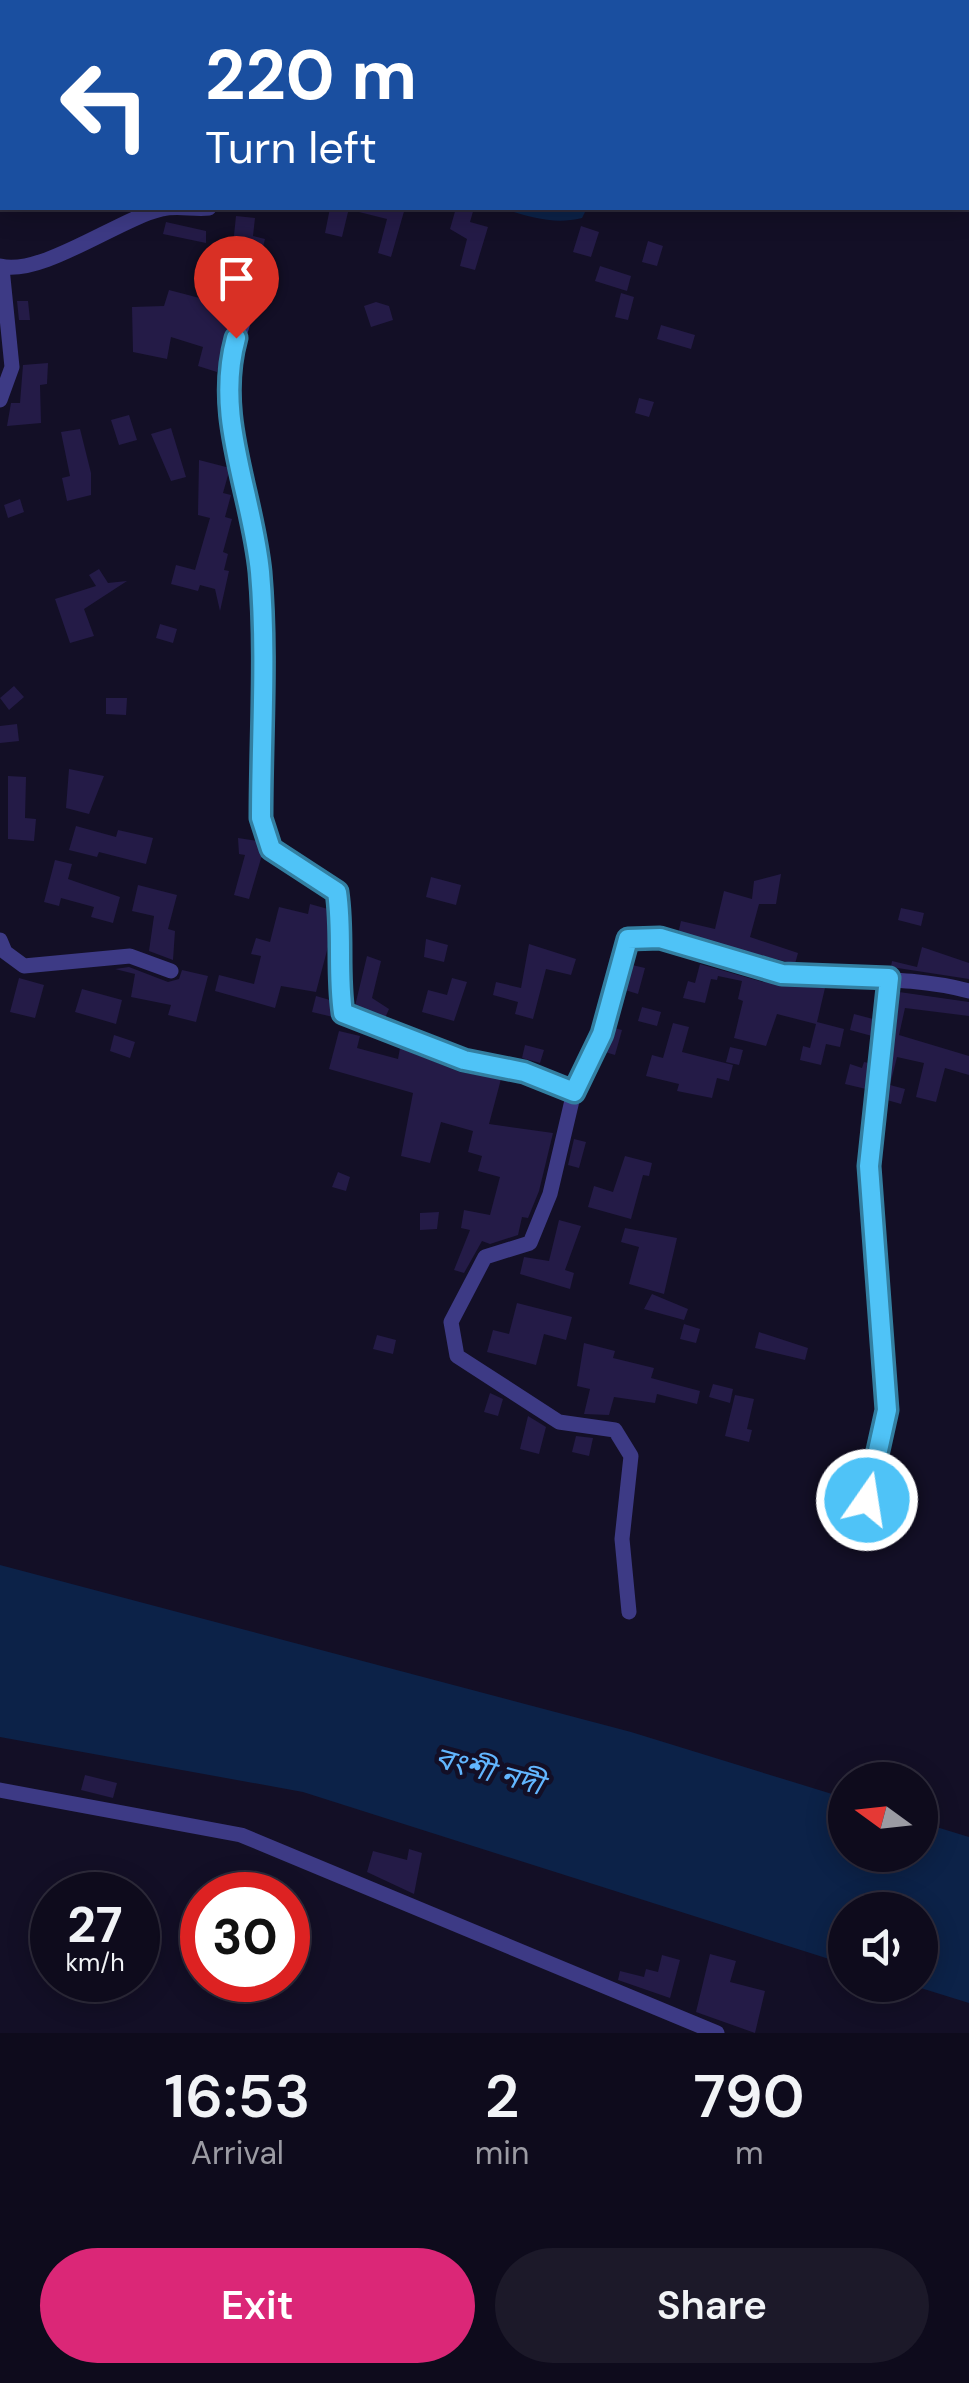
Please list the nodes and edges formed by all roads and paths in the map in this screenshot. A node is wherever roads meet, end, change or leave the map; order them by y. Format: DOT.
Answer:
graph roads {
  1 [pos="158,210"];
  2 [pos="1,267"];
  3 [pos="259,273"];
  4 [pos="0,400"];
  5 [pos="0,940"];
  6 [pos="171,970"];
  7 [pos="889,978"];
  8 [pos="969,991"];
  9 [pos="574,1092"];
  10 [pos="860,1529"];
  11 [pos="629,1612"];
  12 [pos="0,1790"];
  13 [pos="717,2033"];
  1 -- 2 [label="street"];
  2 -- 4 [label="street"];
  3 -- 9 [label="street"];
  5 -- 6 [label="street"];
  7 -- 8 [label="street"];
  7 -- 9 [label="street"];
  7 -- 10 [label="street"];
  9 -- 11 [label="street"];
  12 -- 13 [label="street"];
}
